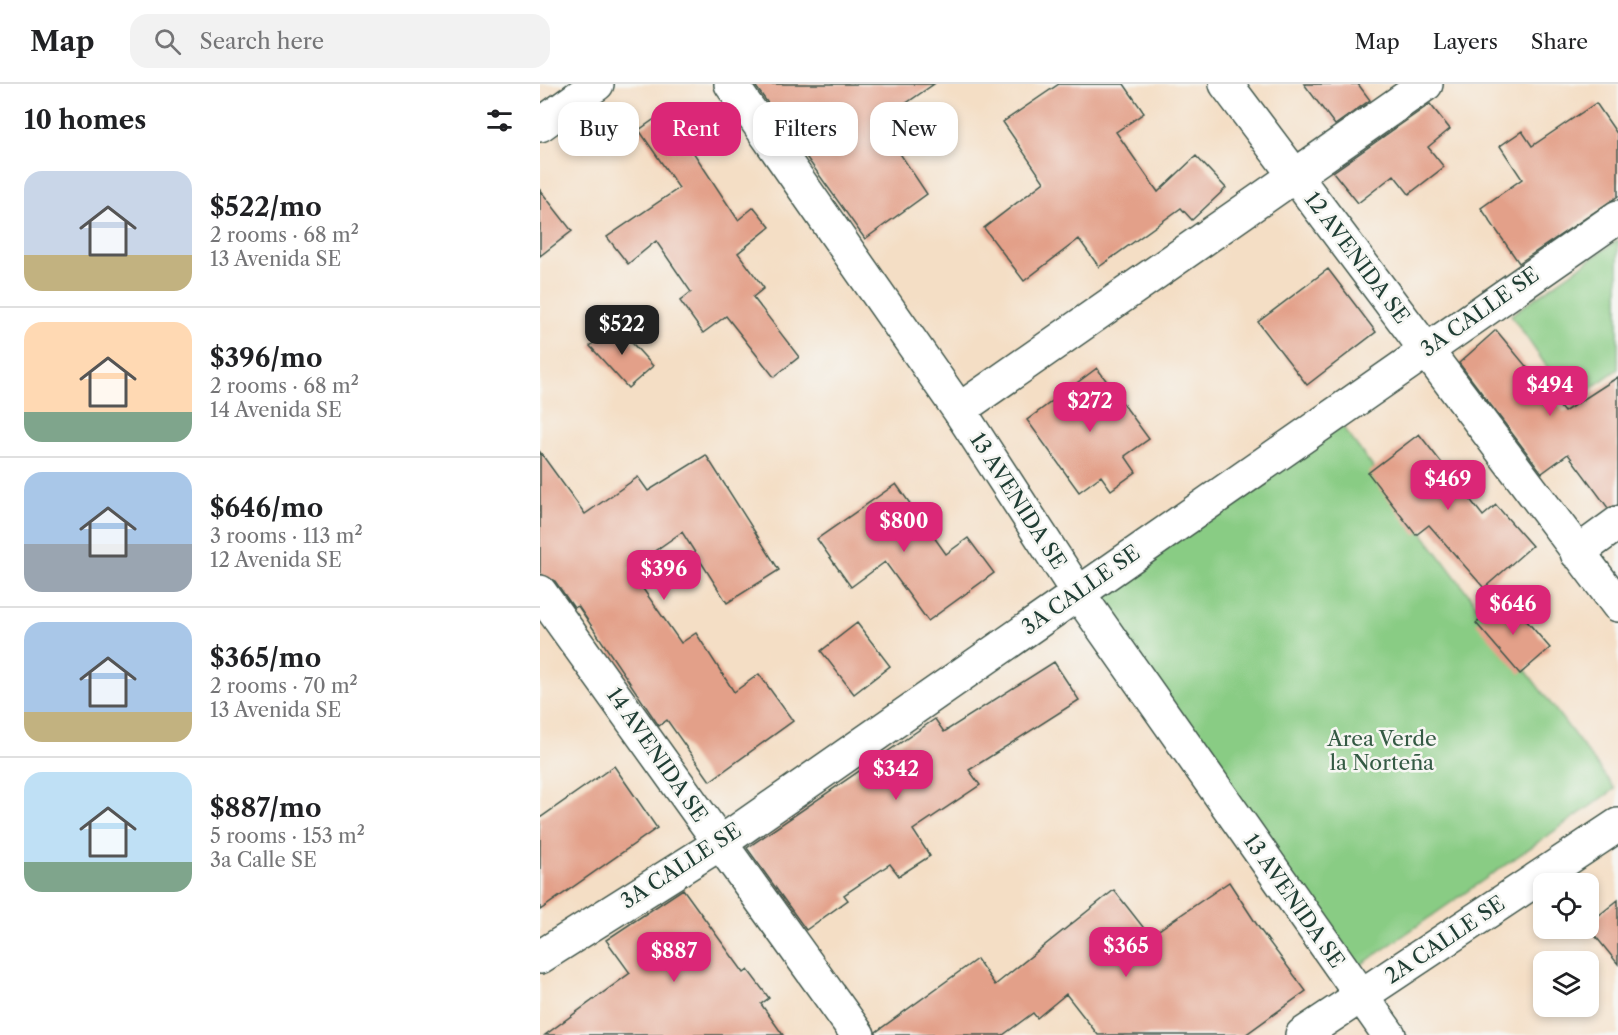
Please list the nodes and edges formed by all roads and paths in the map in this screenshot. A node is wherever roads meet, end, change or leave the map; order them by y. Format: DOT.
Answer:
graph roads {
  1 [pos="597,84"];
  2 [pos="731,84"];
  3 [pos="1226,84"];
  4 [pos="1426,84"];
  5 [pos="540,125"];
  6 [pos="1296,175"];
  7 [pos="1618,217"];
  8 [pos="1425,349"];
  9 [pos="959,410"];
  10 [pos="1618,523"];
  11 [pos="1577,553"];
  12 [pos="540,592"];
  13 [pos="1078,593"];
  14 [pos="1618,605"];
  15 [pos="1618,825"];
  16 [pos="719,843"];
  17 [pos="540,957"];
  18 [pos="1361,996"];
  19 [pos="858,1035"];
  20 [pos="1302,1035"];
  21 [pos="1389,1035"];
  1 -- 5 [label="street"];
  2 -- 9 [label="street, 13 AVENIDA SE"];
  3 -- 6 [label="street, 12 AVENIDA SE"];
  4 -- 6 [label="street"];
  6 -- 8 [label="street, 12 AVENIDA SE"];
  6 -- 9 [label="street"];
  7 -- 8 [label="street, 3A CALLE SE"];
  8 -- 11 [label="street, 12 AVENIDA SE"];
  8 -- 13 [label="street, 3A CALLE SE"];
  9 -- 13 [label="street, 13 AVENIDA SE"];
  10 -- 11 [label="street"];
  11 -- 14 [label="street, 12 AVENIDA SE"];
  12 -- 16 [label="street, 14 AVENIDA SE"];
  13 -- 16 [label="street, 3A CALLE SE"];
  13 -- 18 [label="street, 13 AVENIDA SE"];
  15 -- 18 [label="street, 2A CALLE SE"];
  16 -- 17 [label="street, 3A CALLE SE"];
  16 -- 19 [label="street, 14 AVENIDA SE"];
  18 -- 20 [label="street, 2A CALLE SE"];
  18 -- 21 [label="street, 13 AVENIDA SE"];
}
